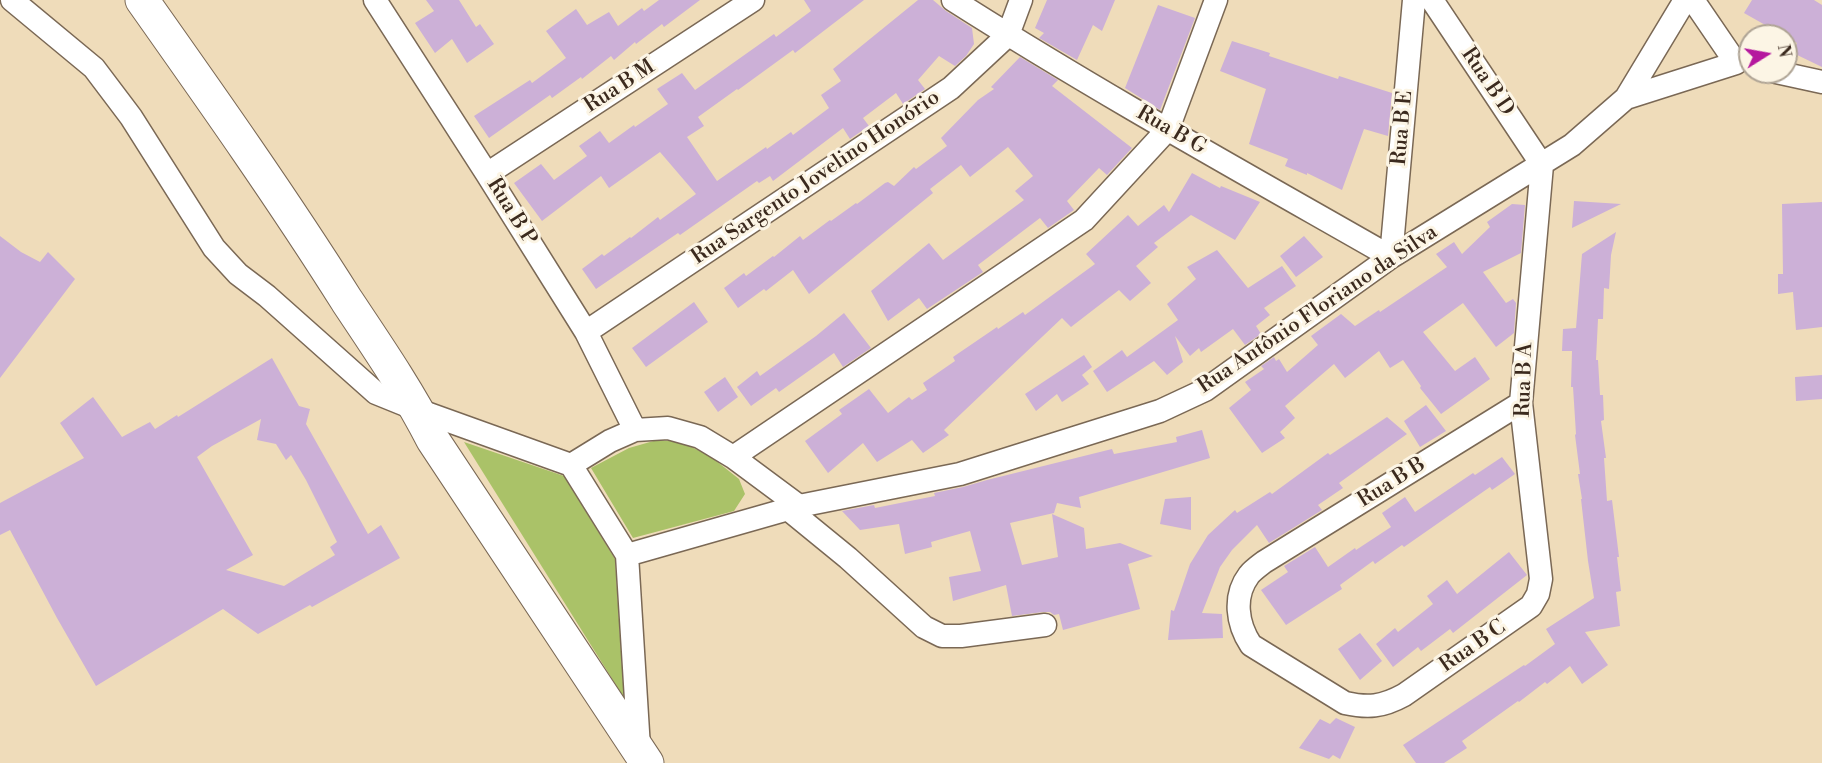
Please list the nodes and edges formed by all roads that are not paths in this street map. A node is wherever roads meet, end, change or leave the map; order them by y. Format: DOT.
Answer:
graph roads {
  1 [pos="12,0"];
  2 [pos="142,0"];
  3 [pos="375,0"];
  4 [pos="753,0"];
  5 [pos="953,0"];
  6 [pos="1021,0"];
  7 [pos="1216,0"];
  8 [pos="1414,0"];
  9 [pos="1432,0"];
  10 [pos="1685,0"];
  11 [pos="1694,0"];
  12 [pos="1008,35"];
  13 [pos="1738,57"];
  14 [pos="1738,65"];
  15 [pos="1798,77"];
  16 [pos="1822,82"];
  17 [pos="1626,98"];
  18 [pos="1168,129"];
  19 [pos="1542,165"];
  20 [pos="487,174"];
  21 [pos="1391,257"];
  22 [pos="586,332"];
  23 [pos="1521,403"];
  24 [pos="418,410"];
  25 [pos="635,430"];
  26 [pos="733,457"];
  27 [pos="571,465"];
  28 [pos="793,508"];
  29 [pos="627,555"];
  30 [pos="1538,594"];
  31 [pos="1045,626"];
  32 [pos="1404,695"];
  33 [pos="643,757"];
  1 -- 24 [label="street"];
  2 -- 24 [label="highway"];
  3 -- 20 [label="street, Rua B P"];
  4 -- 20 [label="street, Rua B M"];
  5 -- 12 [label="street, Rua B G"];
  6 -- 12 [label="street, Rua Sargento Jovelino Honório"];
  7 -- 18 [label="street"];
  8 -- 21 [label="street, Rua B E"];
  9 -- 19 [label="street, Rua B D"];
  10 -- 17 [label="street, Rua Antônio Floriano da Silva"];
  11 -- 13 [label="street"];
  12 -- 18 [label="street, Rua B G"];
  12 -- 22 [label="street, Rua Sargento Jovelino Honório"];
  14 -- 17 [label="street"];
  15 -- 16 [label="street"];
  17 -- 19 [label="street, Rua Antônio Floriano da Silva"];
  18 -- 21 [label="street, Rua B G"];
  18 -- 26 [label="street"];
  19 -- 21 [label="street, Rua Antônio Floriano da Silva"];
  19 -- 23 [label="street, Rua B A"];
  20 -- 22 [label="street, Rua B P"];
  21 -- 28 [label="street, Rua Antônio Floriano da Silva"];
  22 -- 25 [label="street, Rua B P"];
  23 -- 30 [label="street, Rua B A"];
  23 -- 32 [label="street, Rua B B"];
  24 -- 27 [label="street"];
  24 -- 33 [label="highway"];
  25 -- 26 [label="street"];
  25 -- 27 [label="street"];
  26 -- 28 [label="street"];
  27 -- 29 [label="street"];
  28 -- 29 [label="street, Rua Antônio Floriano da Silva"];
  28 -- 31 [label="street"];
  29 -- 33 [label="street"];
  30 -- 32 [label="street, Rua B C"];
}
